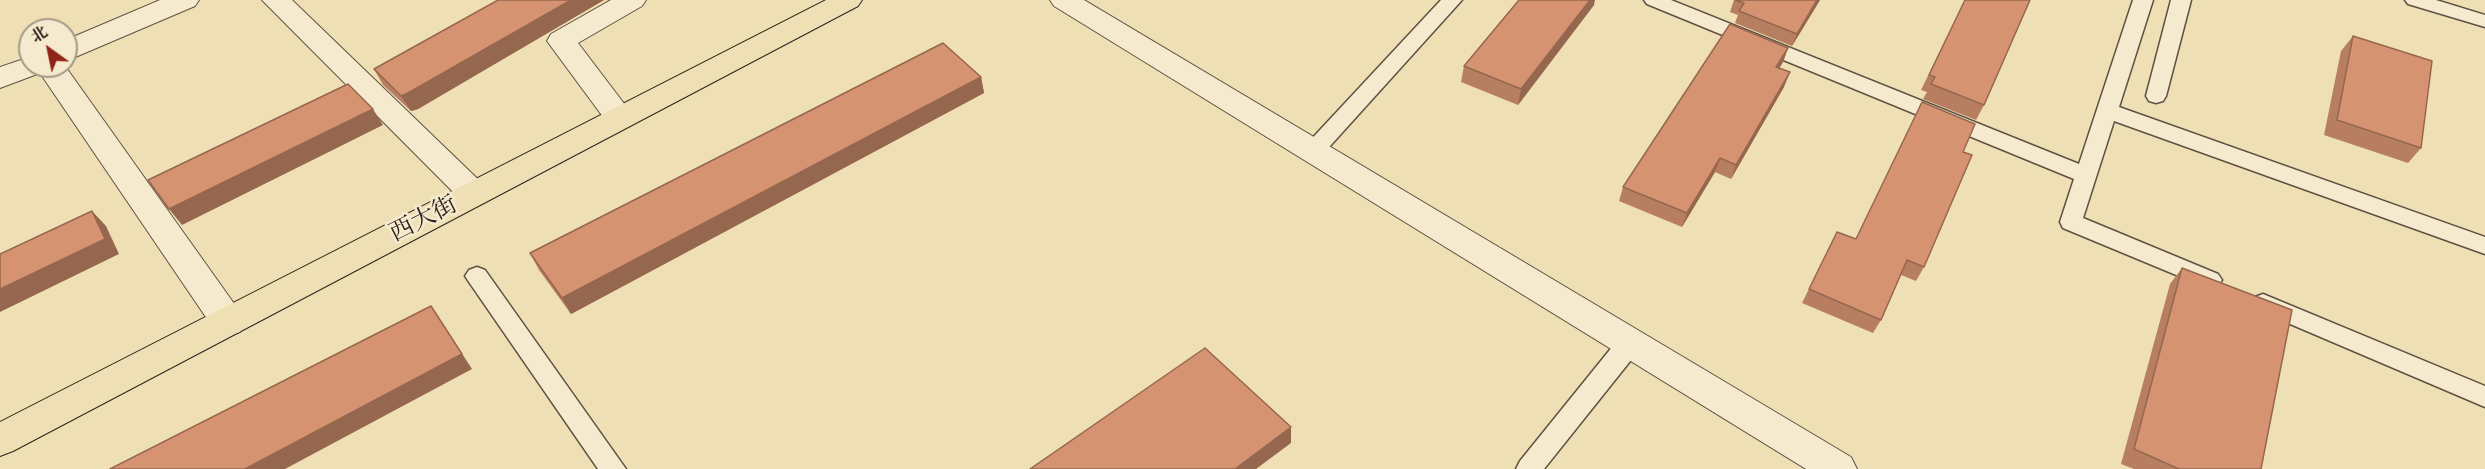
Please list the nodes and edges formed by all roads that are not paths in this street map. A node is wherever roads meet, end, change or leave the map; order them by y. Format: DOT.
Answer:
graph roads {
  1 [pos="185,0"];
  2 [pos="276,0"];
  3 [pos="632,0"];
  4 [pos="848,0"];
  5 [pos="1064,0"];
  6 [pos="1452,0"];
  7 [pos="1654,0"];
  8 [pos="2143,0"];
  9 [pos="2181,0"];
  10 [pos="2415,0"];
  11 [pos="2485,21"];
  12 [pos="78,46"];
  13 [pos="18,71"];
  14 [pos="0,78"];
  15 [pos="58,78"];
  16 [pos="2156,96"];
  17 [pos="2106,110"];
  18 [pos="620,118"];
  19 [pos="1312,151"];
  20 [pos="2085,175"];
  21 [pos="474,194"];
  22 [pos="2485,246"];
  23 [pos="477,276"];
  24 [pos="228,322"];
  25 [pos="1630,343"];
  26 [pos="2485,397"];
  27 [pos="0,440"];
  28 [pos="613,469"];
  29 [pos="1529,469"];
  30 [pos="1838,469"];
  1 -- 12 [label="street"];
  2 -- 21 [label="street"];
  3 -- 18 [label="street"];
  4 -- 18 [label="highway, 西大街"];
  5 -- 19 [label="street"];
  6 -- 19 [label="lane"];
  7 -- 20 [label="lane"];
  8 -- 17 [label="lane"];
  9 -- 16 [label="lane"];
  10 -- 11 [label="lane"];
  13 -- 14 [label="street"];
  15 -- 24 [label="street"];
  17 -- 20 [label="lane"];
  17 -- 22 [label="lane"];
  18 -- 21 [label="highway, 西大街"];
  19 -- 25 [label="street"];
  20 -- 26 [label="lane"];
  21 -- 24 [label="highway, 西大街"];
  23 -- 28 [label="lane"];
  24 -- 27 [label="highway, 西大街"];
  25 -- 29 [label="lane"];
  25 -- 30 [label="street"];
}
